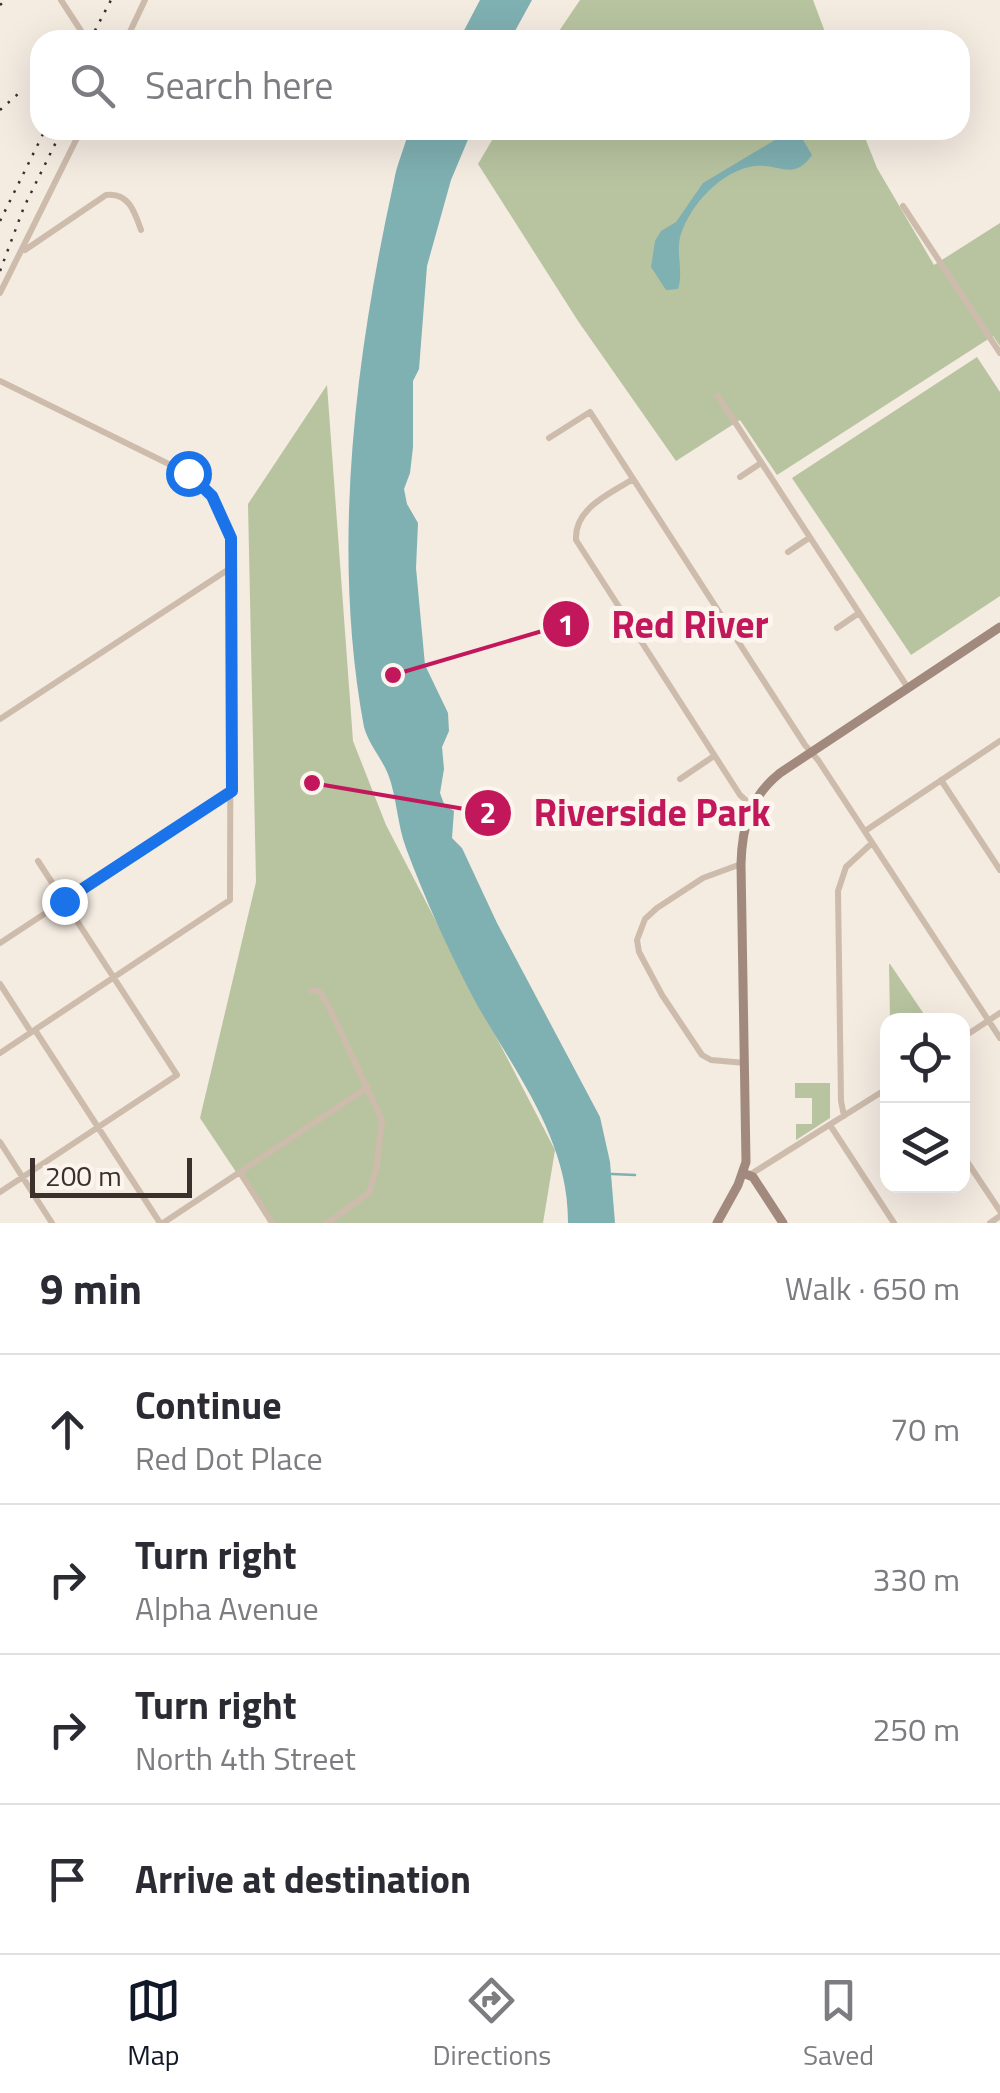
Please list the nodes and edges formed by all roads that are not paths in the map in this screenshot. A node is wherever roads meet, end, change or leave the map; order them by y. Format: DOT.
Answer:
graph roads {
  1 [pos="61,0"];
  2 [pos="145,0"];
  3 [pos="80,30"];
  4 [pos="131,30"];
  5 [pos="77,140"];
  6 [pos="903,206"];
  7 [pos="141,230"];
  8 [pos="22,251"];
  9 [pos="0,293"];
  10 [pos="1000,353"];
  11 [pos="0,381"];
  12 [pos="718,396"];
  13 [pos="549,438"];
  14 [pos="761,463"];
  15 [pos="740,477"];
  16 [pos="633,479"];
  17 [pos="809,538"];
  18 [pos="788,552"];
  19 [pos="230,568"];
  20 [pos="859,613"];
  21 [pos="1000,627"];
  22 [pos="837,628"];
  23 [pos="908,688"];
  24 [pos="0,719"];
  25 [pos="1000,741"];
  26 [pos="812,752"];
  27 [pos="714,756"];
  28 [pos="680,778"];
  29 [pos="942,780"];
  30 [pos="232,791"];
  31 [pos="752,805"];
  32 [pos="864,831"];
  33 [pos="872,843"];
  34 [pos="38,861"];
  35 [pos="741,864"];
  36 [pos="1000,870"];
  37 [pos="64,901"];
  38 [pos="0,943"];
  39 [pos="114,978"];
  40 [pos="0,984"];
  41 [pos="311,990"];
  42 [pos="1000,1013"];
  43 [pos="989,1021"];
  44 [pos="33,1031"];
  45 [pos="970,1033"];
  46 [pos="1000,1038"];
  47 [pos="0,1053"];
  48 [pos="745,1062"];
  49 [pos="368,1087"];
  50 [pos="880,1093"];
  51 [pos="844,1116"];
  52 [pos="830,1125"];
  53 [pos="98,1127"];
  54 [pos="0,1142"];
  55 [pos="970,1167"];
  56 [pos="240,1172"];
  57 [pos="747,1174"];
  58 [pos="22,1177"];
  59 [pos="0,1192"];
  60 [pos="1000,1214"];
  61 [pos="52,1223"];
  62 [pos="162,1223"];
  63 [pos="272,1223"];
  64 [pos="327,1223"];
  65 [pos="717,1223"];
  66 [pos="783,1223"];
  67 [pos="894,1223"];
  68 [pos="990,1223"];
  1 -- 3 [label="street"];
  2 -- 4 [label="street"];
  5 -- 8 [label="street"];
  6 -- 10 [label="street"];
  7 -- 8 [label="street"];
  8 -- 9 [label="street"];
  11 -- 19 [label="street"];
  12 -- 14 [label="street"];
  13 -- 16 [label="street"];
  14 -- 15 [label="street"];
  14 -- 17 [label="street"];
  16 -- 26 [label="street"];
  16 -- 27 [label="street"];
  17 -- 18 [label="street"];
  17 -- 20 [label="street"];
  19 -- 24 [label="street"];
  19 -- 30 [label="street"];
  20 -- 22 [label="street"];
  20 -- 23 [label="street"];
  21 -- 23 [label="street"];
  23 -- 26 [label="street"];
  25 -- 29 [label="street"];
  26 -- 31 [label="street"];
  26 -- 32 [label="street"];
  27 -- 28 [label="street"];
  27 -- 31 [label="street"];
  29 -- 32 [label="street"];
  29 -- 36 [label="street"];
  30 -- 37 [label="street"];
  30 -- 39 [label="street"];
  31 -- 35 [label="street"];
  32 -- 33 [label="street"];
  33 -- 43 [label="street"];
  33 -- 51 [label="street"];
  34 -- 37 [label="street"];
  35 -- 48 [label="street"];
  35 -- 48 [label="street"];
  37 -- 38 [label="street"];
  37 -- 39 [label="street"];
  39 -- 44 [label="street"];
  39 -- 53 [label="street"];
  40 -- 44 [label="street"];
  41 -- 49 [label="street"];
  42 -- 43 [label="street"];
  43 -- 45 [label="street"];
  43 -- 46 [label="street"];
  44 -- 47 [label="street"];
  44 -- 53 [label="street"];
  48 -- 57 [label="street"];
  49 -- 56 [label="street"];
  49 -- 64 [label="street"];
  50 -- 51 [label="street"];
  51 -- 52 [label="street"];
  52 -- 57 [label="street"];
  52 -- 67 [label="street"];
  53 -- 58 [label="street"];
  53 -- 62 [label="street"];
  54 -- 58 [label="street"];
  55 -- 60 [label="street"];
  56 -- 62 [label="street"];
  56 -- 63 [label="street"];
  57 -- 65 [label="street"];
  57 -- 66 [label="street"];
  58 -- 59 [label="street"];
  58 -- 61 [label="street"];
  60 -- 68 [label="street"];
}
